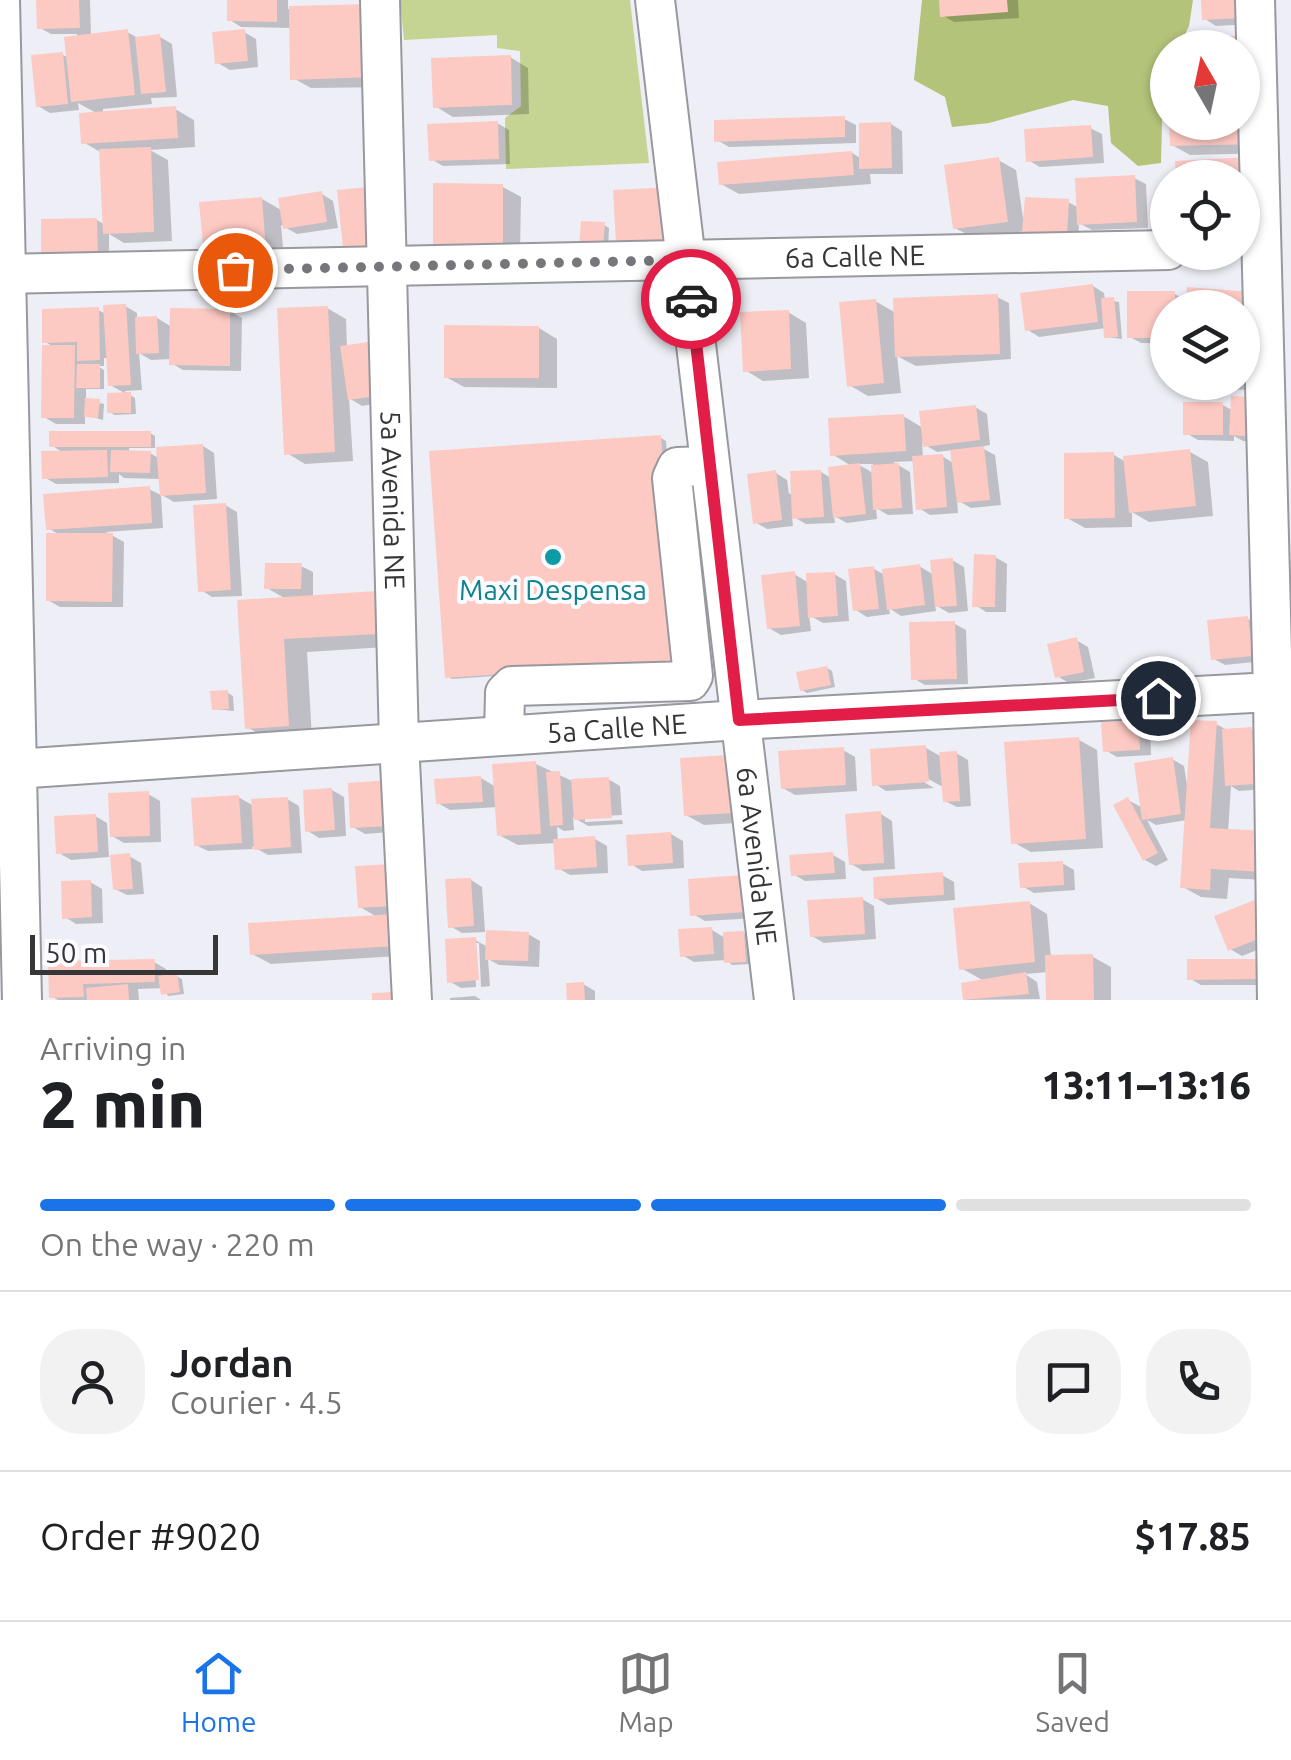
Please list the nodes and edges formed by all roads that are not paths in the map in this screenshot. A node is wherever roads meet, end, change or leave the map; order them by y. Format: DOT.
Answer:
graph roads {
  1 [pos="0,0"];
  2 [pos="380,0"];
  3 [pos="655,0"];
  4 [pos="1255,0"];
  5 [pos="1265,248"];
  6 [pos="1150,250"];
  7 [pos="687,260"];
  8 [pos="387,266"];
  9 [pos="4,274"];
  10 [pos="710,466"];
  11 [pos="1282,692"];
  12 [pos="739,720"];
  13 [pos="504,734"];
  14 [pos="399,742"];
  15 [pos="9,770"];
  16 [pos="22,1000"];
  17 [pos="412,1000"];
  18 [pos="774,1000"];
  19 [pos="1277,1000"];
  1 -- 9 [label="street"];
  2 -- 8 [label="street, 5a Avenida NE"];
  3 -- 7 [label="street, 6a Avenida NE"];
  4 -- 5 [label="street"];
  5 -- 11 [label="street"];
  6 -- 7 [label="street, 6a Calle NE"];
  7 -- 8 [label="street, 6a Calle NE"];
  7 -- 10 [label="street, 6a Avenida NE"];
  8 -- 9 [label="street, 6a Calle NE"];
  8 -- 14 [label="street, 5a Avenida NE"];
  9 -- 15 [label="street"];
  10 -- 12 [label="street, 6a Avenida NE"];
  10 -- 13 [label="street"];
  11 -- 12 [label="street, 5a Calle NE"];
  11 -- 19 [label="street"];
  12 -- 13 [label="street, 5a Calle NE"];
  12 -- 18 [label="street, 6a Avenida NE"];
  13 -- 14 [label="street, 5a Calle NE"];
  14 -- 15 [label="street, 5a Calle NE"];
  14 -- 17 [label="street, 5a Avenida NE"];
  15 -- 16 [label="street"];
}
